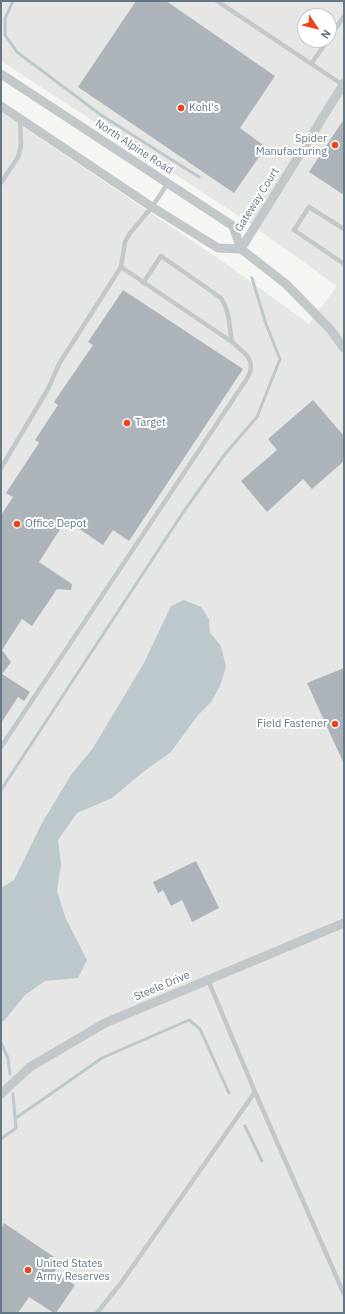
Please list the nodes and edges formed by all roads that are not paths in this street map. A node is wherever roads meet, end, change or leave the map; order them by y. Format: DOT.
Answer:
graph roads {
  1 [pos="217,1"];
  2 [pos="344,16"];
  3 [pos="337,26"];
  4 [pos="322,48"];
  5 [pos="311,64"];
  6 [pos="1,74"];
  7 [pos="343,84"];
  8 [pos="1,106"];
  9 [pos="20,119"];
  10 [pos="1,183"];
  11 [pos="168,183"];
  12 [pos="152,207"];
  13 [pos="344,229"];
  14 [pos="241,249"];
  15 [pos="344,264"];
  16 [pos="121,268"];
  17 [pos="143,283"];
  18 [pos="232,342"];
  19 [pos="344,348"];
  20 [pos="1,468"];
  21 [pos="1,746"];
  22 [pos="344,923"];
  23 [pos="208,980"];
  24 [pos="255,1092"];
  25 [pos="1,1094"];
  26 [pos="344,1294"];
  27 [pos="97,1313"];
  1 -- 5 [label="lane"];
  2 -- 3 [label="lane"];
  4 -- 5 [label="lane"];
  5 -- 7 [label="lane"];
  6 -- 11 [label="street, North Alpine Road"];
  7 -- 14 [label="street, Gateway Court"];
  8 -- 9 [label="street"];
  9 -- 10 [label="lane"];
  9 -- 12 [label="street"];
  11 -- 12 [label="lane"];
  11 -- 14 [label="street, North Alpine Road"];
  12 -- 14 [label="street"];
  12 -- 16 [label="lane"];
  13 -- 15 [label="lane"];
  14 -- 19 [label="street"];
  16 -- 17 [label="lane"];
  16 -- 20 [label="lane"];
  17 -- 18 [label="lane"];
  17 -- 18 [label="lane"];
  18 -- 21 [label="lane"];
  22 -- 23 [label="street, Steele Drive"];
  23 -- 24 [label="lane"];
  23 -- 25 [label="street, Steele Drive"];
  24 -- 26 [label="lane"];
  24 -- 27 [label="lane"];
}
